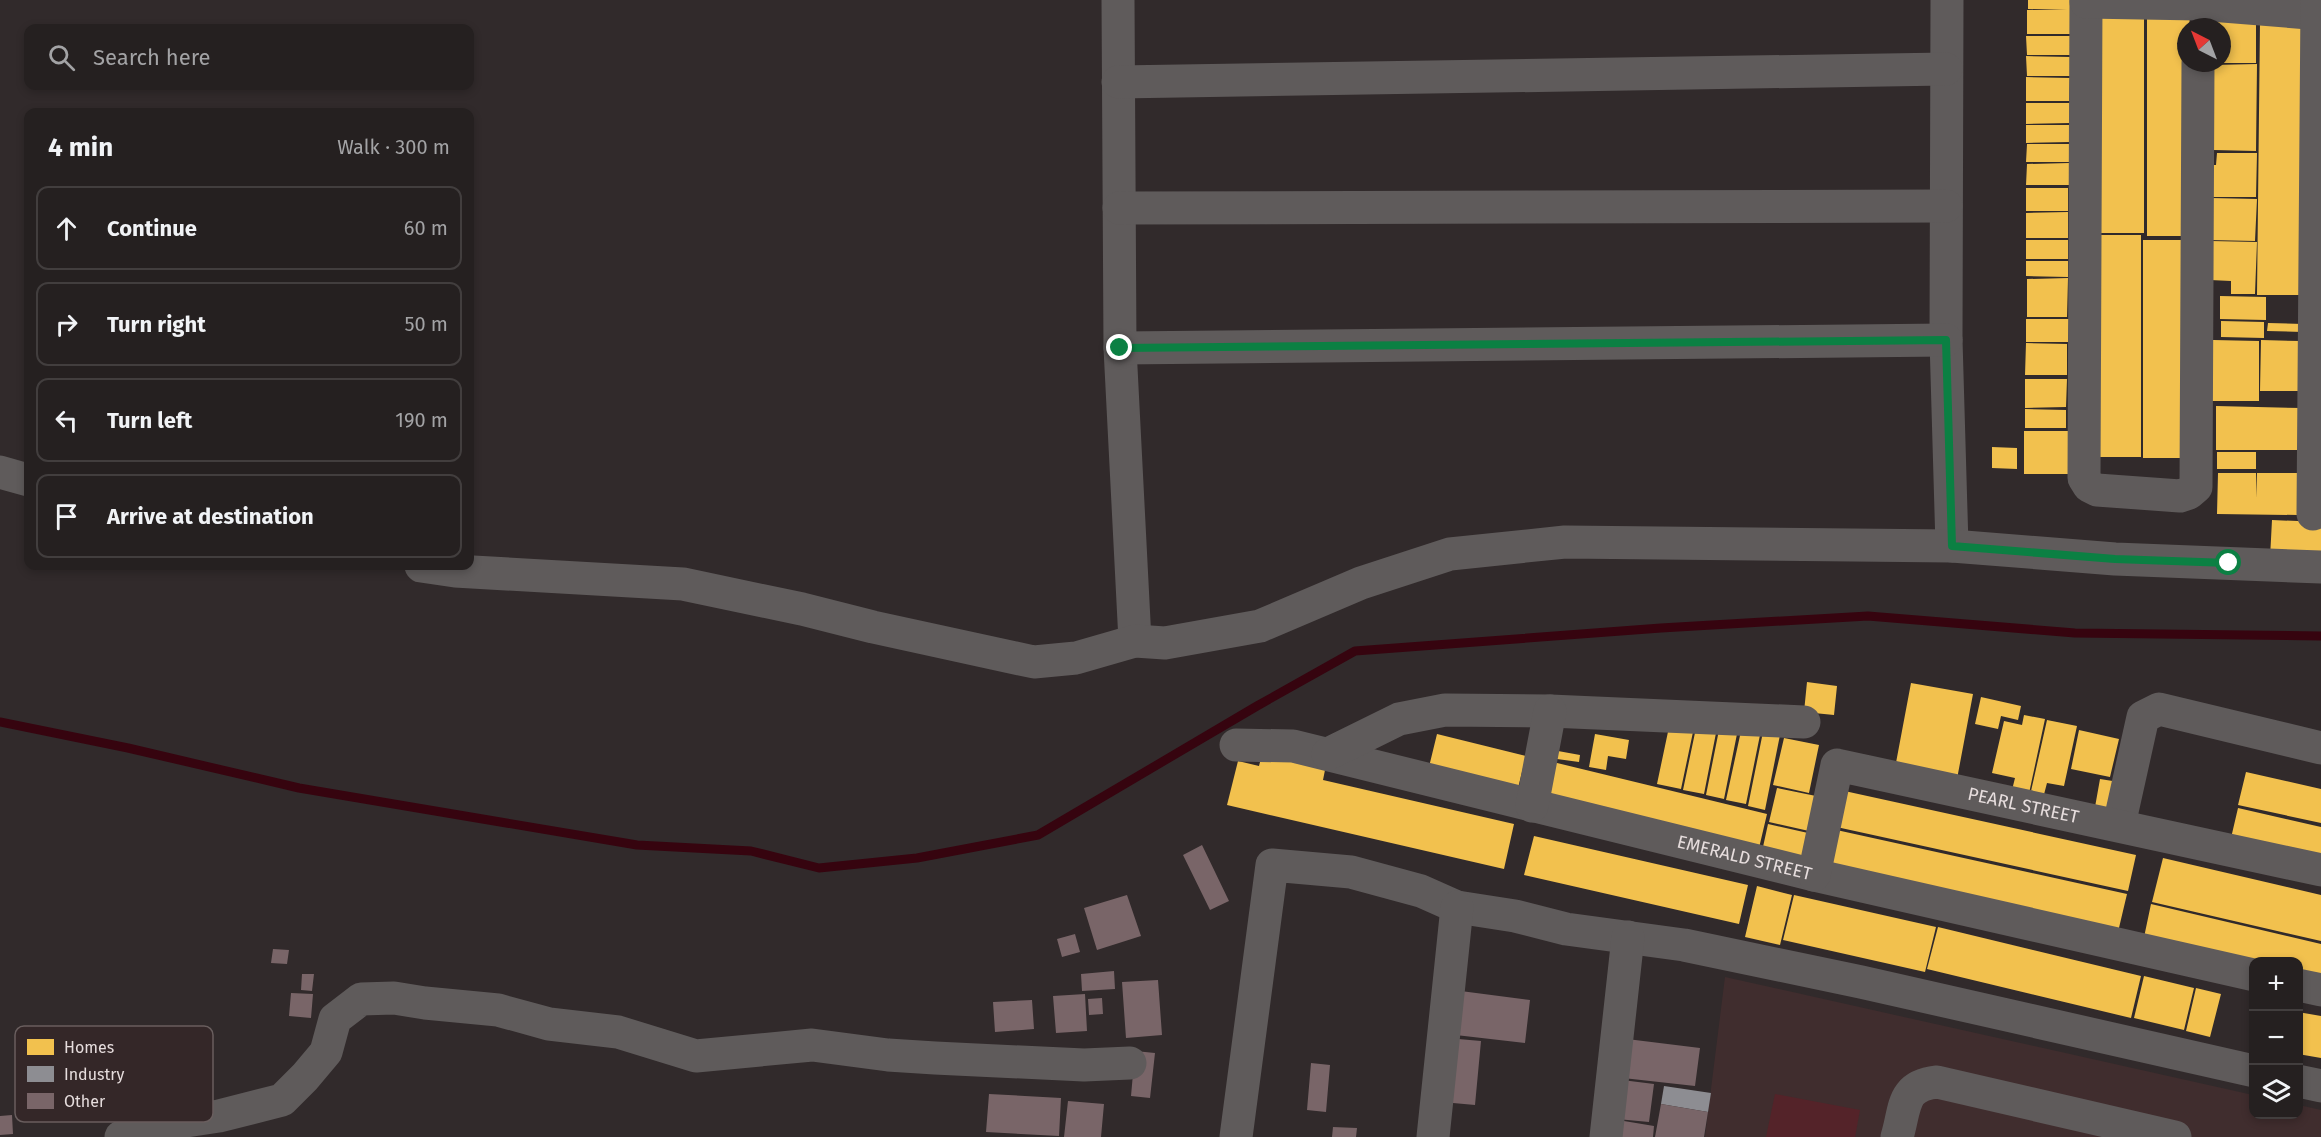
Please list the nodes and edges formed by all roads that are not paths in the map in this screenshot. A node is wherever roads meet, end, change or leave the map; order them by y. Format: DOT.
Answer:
graph roads {
  1 [pos="1118,0"];
  2 [pos="1947,0"];
  3 [pos="2086,1"];
  4 [pos="2318,9"];
  5 [pos="2198,10"];
  6 [pos="1946,69"];
  7 [pos="2198,72"];
  8 [pos="1118,82"];
  9 [pos="1946,206"];
  10 [pos="1119,208"];
  11 [pos="1946,340"];
  12 [pos="1120,348"];
  13 [pos="0,472"];
  14 [pos="24,479"];
  15 [pos="2313,514"];
  16 [pos="1952,546"];
  17 [pos="2321,567"];
  18 [pos="451,570"];
  19 [pos="1135,641"];
  20 [pos="1550,711"];
  21 [pos="1804,722"];
  22 [pos="1236,745"];
  23 [pos="2321,748"];
  24 [pos="1328,754"];
  25 [pos="1532,806"];
  26 [pos="2119,825"];
  27 [pos="2321,870"];
  28 [pos="1814,875"];
  29 [pos="1457,907"];
  30 [pos="1628,937"];
  31 [pos="2249,974"];
  32 [pos="2303,986"];
  33 [pos="2321,990"];
  34 [pos="1130,1063"];
  35 [pos="2249,1070"];
  36 [pos="2303,1082"];
  37 [pos="2321,1086"];
  38 [pos="213,1117"];
  39 [pos="179,1122"];
  40 [pos="121,1137"];
  41 [pos="1236,1137"];
  42 [pos="1433,1137"];
  43 [pos="1606,1137"];
  44 [pos="1897,1137"];
  45 [pos="2175,1137"];
  1 -- 8 [label="street"];
  2 -- 6 [label="street"];
  3 -- 5 [label="street"];
  3 -- 7 [label="street"];
  4 -- 5 [label="street"];
  4 -- 15 [label="street"];
  6 -- 8 [label="street"];
  6 -- 9 [label="street"];
  8 -- 10 [label="street"];
  9 -- 10 [label="street"];
  9 -- 11 [label="street"];
  10 -- 12 [label="street"];
  11 -- 12 [label="street"];
  11 -- 16 [label="street"];
  12 -- 19 [label="street"];
  13 -- 14 [label="street"];
  16 -- 17 [label="street"];
  16 -- 19 [label="street"];
  18 -- 19 [label="street"];
  20 -- 21 [label="street"];
  20 -- 24 [label="street"];
  20 -- 25 [label="street"];
  22 -- 24 [label="street, EMERALD STREET"];
  23 -- 26 [label="street"];
  24 -- 25 [label="street, EMERALD STREET"];
  25 -- 28 [label="street, EMERALD STREET"];
  26 -- 27 [label="street, PEARL STREET"];
  26 -- 28 [label="street, PEARL STREET"];
  28 -- 31 [label="street, EMERALD STREET"];
  29 -- 30 [label="street"];
  29 -- 41 [label="street"];
  29 -- 42 [label="street"];
  30 -- 35 [label="street"];
  30 -- 43 [label="street"];
  32 -- 33 [label="street"];
  34 -- 38 [label="street"];
  36 -- 37 [label="street"];
  39 -- 40 [label="street"];
  44 -- 45 [label="street"];
}
